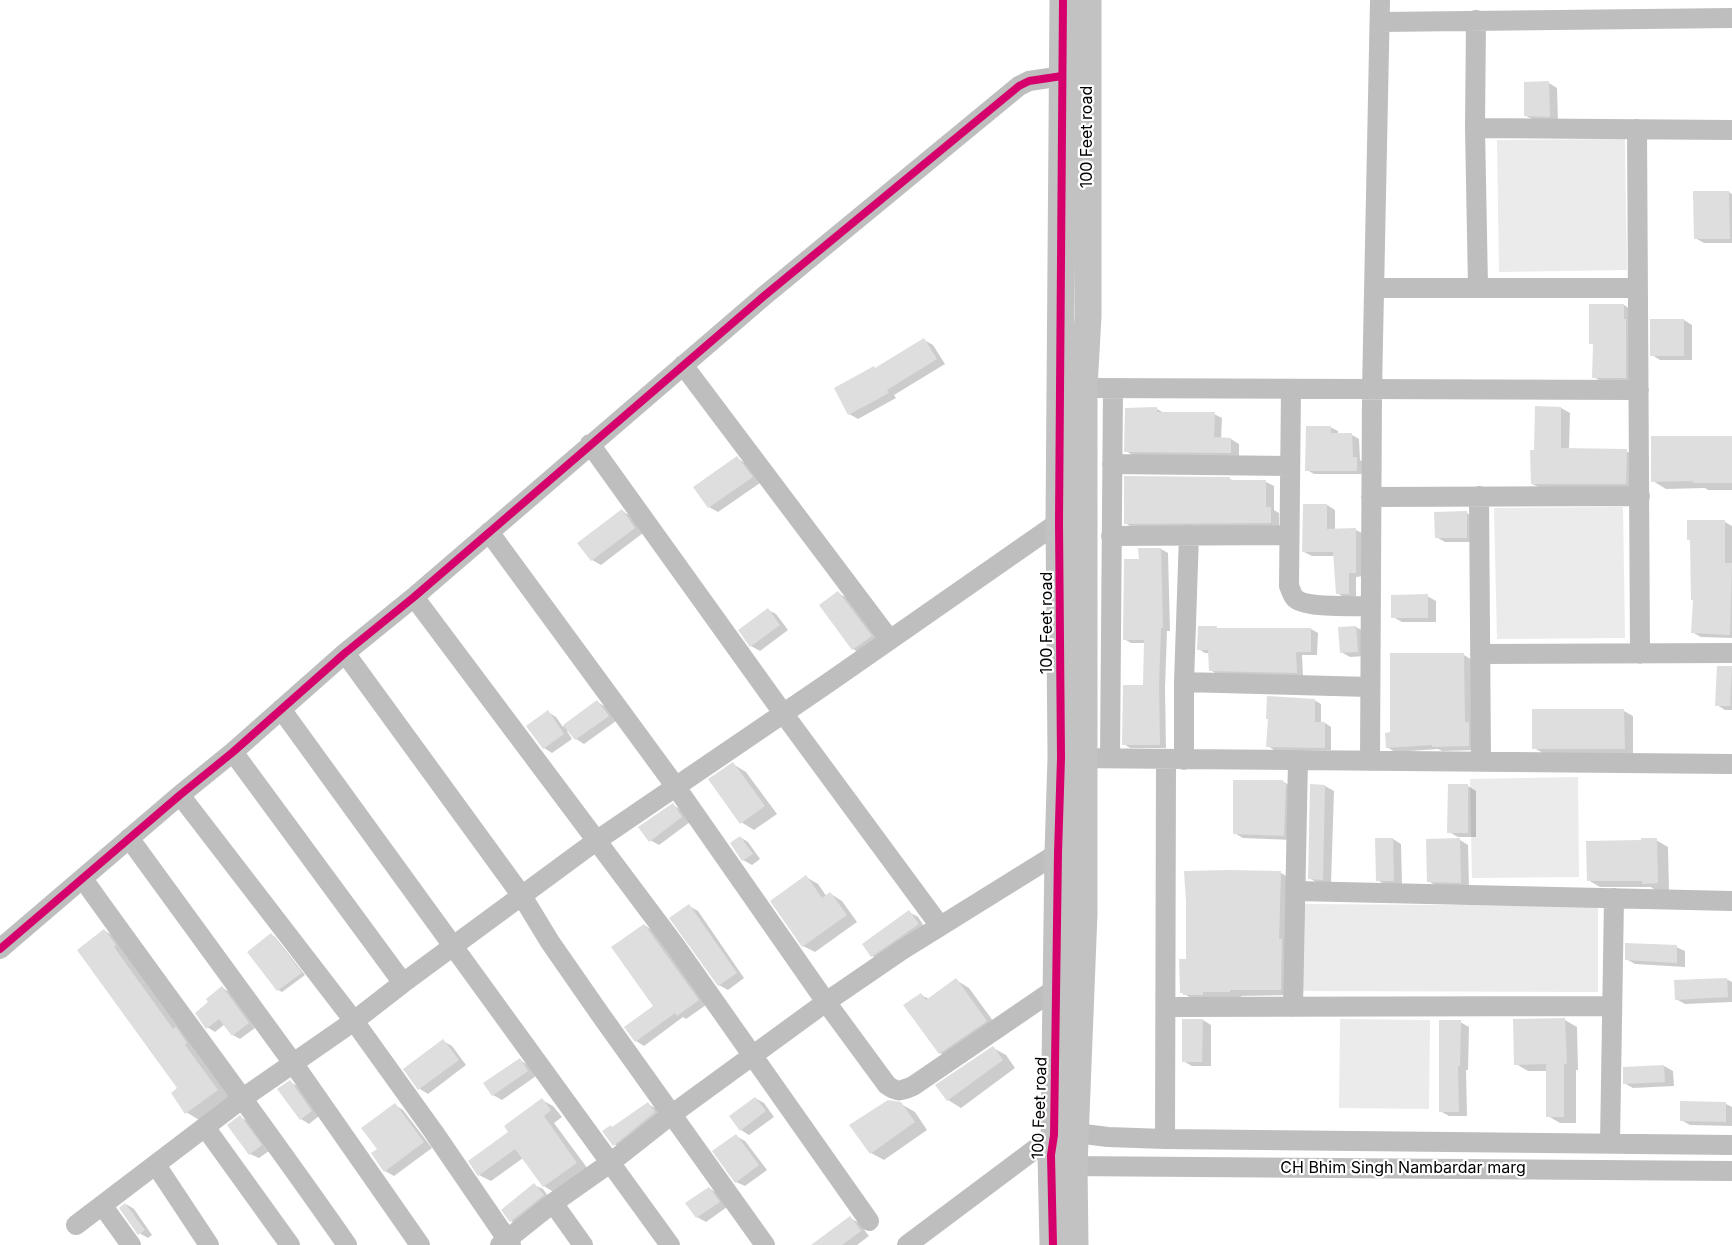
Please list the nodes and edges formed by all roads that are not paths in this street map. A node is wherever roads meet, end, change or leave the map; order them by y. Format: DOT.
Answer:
graph roads {
  1 [pos="1063,0"];
  2 [pos="1088,0"];
  3 [pos="1380,0"];
  4 [pos="1732,18"];
  5 [pos="1476,20"];
  6 [pos="1380,22"];
  7 [pos="1062,76"];
  8 [pos="1475,128"];
  9 [pos="1637,129"];
  10 [pos="1732,130"];
  11 [pos="1478,287"];
  12 [pos="1375,288"];
  13 [pos="1637,288"];
  14 [pos="683,365"];
  15 [pos="1084,388"];
  16 [pos="1113,388"];
  17 [pos="1291,389"];
  18 [pos="1372,390"];
  19 [pos="1639,390"];
  20 [pos="590,444"];
  21 [pos="1112,464"];
  22 [pos="1290,466"];
  23 [pos="1479,496"];
  24 [pos="1640,496"];
  25 [pos="1371,497"];
  26 [pos="1059,522"];
  27 [pos="489,532"];
  28 [pos="1289,535"];
  29 [pos="1111,536"];
  30 [pos="1189,536"];
  31 [pos="414,597"];
  32 [pos="1371,606"];
  33 [pos="890,640"];
  34 [pos="345,653"];
  35 [pos="1732,653"];
  36 [pos="1480,654"];
  37 [pos="1640,654"];
  38 [pos="1184,682"];
  39 [pos="1370,687"];
  40 [pos="281,709"];
  41 [pos="783,713"];
  42 [pos="233,752"];
  43 [pos="1072,758"];
  44 [pos="1110,758"];
  45 [pos="1175,759"];
  46 [pos="1298,760"];
  47 [pos="1370,761"];
  48 [pos="1481,762"];
  49 [pos="1732,764"];
  50 [pos="676,787"];
  51 [pos="180,795"];
  52 [pos="129,838"];
  53 [pos="597,841"];
  54 [pos="1058,853"];
  55 [pos="83,879"];
  56 [pos="1296,891"];
  57 [pos="522,896"];
  58 [pos="1614,898"];
  59 [pos="1732,901"];
  60 [pos="939,926"];
  61 [pos="455,946"];
  62 [pos="0,949"];
  63 [pos="404,983"];
  64 [pos="1055,989"];
  65 [pos="826,1002"];
  66 [pos="1612,1006"];
  67 [pos="1166,1007"];
  68 [pos="1293,1007"];
  69 [pos="354,1022"];
  70 [pos="752,1055"];
  71 [pos="293,1063"];
  72 [pos="243,1098"];
  73 [pos="671,1115"];
  74 [pos="205,1127"];
  75 [pos="1065,1134"];
  76 [pos="1165,1139"];
  77 [pos="1610,1143"];
  78 [pos="1732,1144"];
  79 [pos="610,1163"];
  80 [pos="156,1165"];
  81 [pos="1063,1166"];
  82 [pos="1732,1171"];
  83 [pos="553,1203"];
  84 [pos="102,1205"];
  85 [pos="869,1221"];
  86 [pos="76,1226"];
  87 [pos="506,1243"];
  88 [pos="131,1245"];
  89 [pos="209,1245"];
  90 [pos="290,1245"];
  91 [pos="347,1245"];
  92 [pos="420,1245"];
  93 [pos="583,1245"];
  94 [pos="670,1245"];
  95 [pos="765,1245"];
  96 [pos="907,1245"];
  97 [pos="1053,1245"];
  98 [pos="1075,1245"];
  1 -- 7 [label="street, 100 Feet road"];
  2 -- 15 [label="street, 100 Feet road"];
  3 -- 6 [label="street"];
  4 -- 5 [label="street"];
  5 -- 6 [label="street"];
  5 -- 8 [label="street"];
  6 -- 12 [label="street"];
  7 -- 14 [label="street"];
  7 -- 26 [label="street, 100 Feet road"];
  8 -- 9 [label="street"];
  8 -- 11 [label="street"];
  9 -- 10 [label="street"];
  9 -- 13 [label="street"];
  11 -- 12 [label="street"];
  11 -- 13 [label="street"];
  12 -- 18 [label="street"];
  13 -- 19 [label="street"];
  14 -- 20 [label="street"];
  14 -- 33 [label="street"];
  15 -- 16 [label="street"];
  15 -- 43 [label="street, 100 Feet road"];
  16 -- 17 [label="street"];
  16 -- 21 [label="street"];
  17 -- 18 [label="street"];
  17 -- 22 [label="street"];
  18 -- 19 [label="street"];
  18 -- 25 [label="street"];
  19 -- 24 [label="street"];
  20 -- 27 [label="street"];
  20 -- 41 [label="street"];
  21 -- 22 [label="street"];
  21 -- 29 [label="street"];
  22 -- 28 [label="street"];
  23 -- 24 [label="street"];
  23 -- 25 [label="street"];
  23 -- 36 [label="street"];
  24 -- 37 [label="street"];
  25 -- 32 [label="street"];
  26 -- 33 [label="street"];
  26 -- 43 [label="street, 100 Feet road"];
  27 -- 31 [label="street"];
  27 -- 50 [label="street"];
  28 -- 30 [label="street"];
  28 -- 32 [label="street"];
  29 -- 30 [label="street"];
  29 -- 44 [label="street"];
  30 -- 38 [label="street"];
  31 -- 34 [label="street"];
  31 -- 53 [label="street"];
  32 -- 39 [label="street"];
  33 -- 41 [label="street"];
  34 -- 40 [label="street"];
  34 -- 57 [label="street"];
  35 -- 37 [label="street"];
  36 -- 37 [label="street"];
  36 -- 48 [label="street"];
  38 -- 39 [label="street"];
  38 -- 45 [label="street"];
  39 -- 47 [label="street"];
  40 -- 42 [label="street"];
  40 -- 61 [label="street"];
  41 -- 50 [label="street"];
  41 -- 60 [label="street"];
  42 -- 51 [label="street"];
  42 -- 63 [label="street"];
  43 -- 44 [label="street"];
  43 -- 54 [label="street, 100 Feet road"];
  43 -- 75 [label="street, 100 Feet road"];
  44 -- 45 [label="street"];
  45 -- 46 [label="street"];
  45 -- 67 [label="street"];
  46 -- 47 [label="street"];
  46 -- 56 [label="street"];
  47 -- 48 [label="street"];
  48 -- 49 [label="street"];
  50 -- 53 [label="street"];
  50 -- 65 [label="street"];
  51 -- 52 [label="street"];
  51 -- 69 [label="street"];
  52 -- 55 [label="street"];
  52 -- 71 [label="street"];
  53 -- 57 [label="street"];
  53 -- 70 [label="street"];
  54 -- 60 [label="street"];
  54 -- 64 [label="street, 100 Feet road"];
  55 -- 62 [label="street"];
  55 -- 72 [label="street"];
  56 -- 58 [label="street"];
  56 -- 68 [label="street"];
  57 -- 61 [label="street"];
  57 -- 73 [label="street"];
  58 -- 59 [label="street"];
  58 -- 66 [label="street"];
  60 -- 65 [label="street"];
  61 -- 63 [label="street"];
  61 -- 79 [label="street"];
  63 -- 69 [label="street"];
  64 -- 65 [label="street"];
  64 -- 75 [label="street, 100 Feet road"];
  65 -- 70 [label="street"];
  66 -- 68 [label="street"];
  66 -- 77 [label="street"];
  67 -- 68 [label="street"];
  67 -- 76 [label="street"];
  69 -- 71 [label="street"];
  69 -- 87 [label="street"];
  70 -- 73 [label="street"];
  70 -- 85 [label="street"];
  71 -- 72 [label="street"];
  71 -- 92 [label="street"];
  72 -- 74 [label="street"];
  72 -- 91 [label="street"];
  73 -- 79 [label="street"];
  73 -- 95 [label="street"];
  74 -- 80 [label="street"];
  74 -- 90 [label="street"];
  75 -- 76 [label="street, CH Bhim Singh Nambardar marg"];
  75 -- 81 [label="street, 100 Feet road"];
  75 -- 96 [label="street"];
  76 -- 77 [label="street, CH Bhim Singh Nambardar marg"];
  77 -- 78 [label="street, CH Bhim Singh Nambardar marg"];
  79 -- 83 [label="street"];
  79 -- 94 [label="street"];
  80 -- 84 [label="street"];
  80 -- 89 [label="street"];
  81 -- 82 [label="street, CH Bhim Singh Nambardar marg"];
  81 -- 97 [label="street, 100 Feet road"];
  81 -- 98 [label="street, 100 Feet road"];
  83 -- 87 [label="street"];
  83 -- 93 [label="street"];
  84 -- 86 [label="street"];
  84 -- 88 [label="street"];
}
